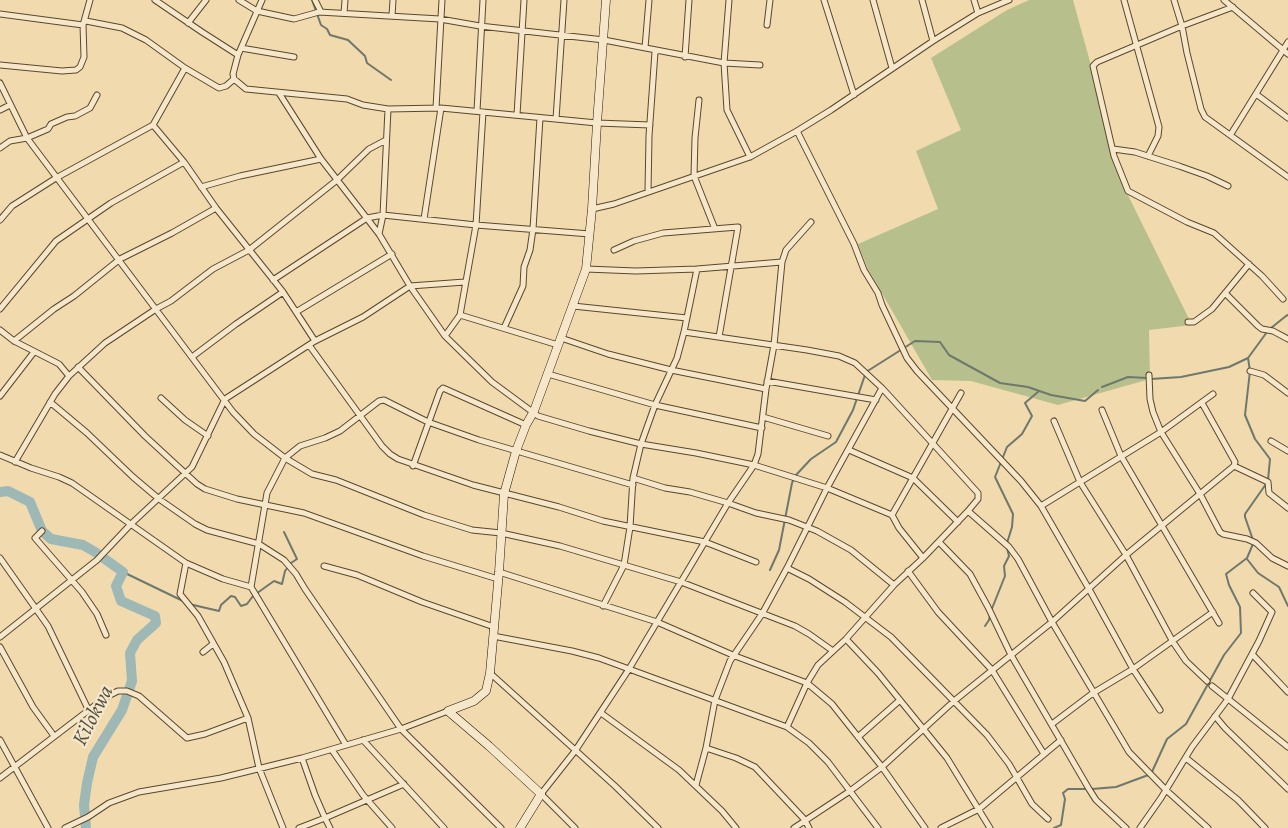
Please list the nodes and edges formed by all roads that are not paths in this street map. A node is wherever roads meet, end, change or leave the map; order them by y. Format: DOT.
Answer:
graph roads {
  1 [pos="90,0"];
  2 [pos="155,0"];
  3 [pos="206,0"];
  4 [pos="239,0"];
  5 [pos="262,0"];
  6 [pos="315,0"];
  7 [pos="345,0"];
  8 [pos="393,0"];
  9 [pos="442,0"];
  10 [pos="483,0"];
  11 [pos="524,0"];
  12 [pos="564,0"];
  13 [pos="606,0"];
  14 [pos="649,0"];
  15 [pos="689,0"];
  16 [pos="729,0"];
  17 [pos="770,0"];
  18 [pos="824,0"];
  19 [pos="873,0"];
  20 [pos="922,0"];
  21 [pos="974,0"];
  22 [pos="1009,0"];
  23 [pos="1124,0"];
  24 [pos="1174,0"];
  25 [pos="1224,0"];
  26 [pos="1233,7"];
  27 [pos="257,11"];
  28 [pos="318,12"];
  29 [pos="344,13"];
  30 [pos="978,13"];
  31 [pos="0,14"];
  32 [pos="392,16"];
  33 [pos="440,19"];
  34 [pos="84,23"];
  35 [pos="188,23"];
  36 [pos="767,25"];
  37 [pos="480,26"];
  38 [pos="1182,26"];
  39 [pos="521,31"];
  40 [pos="562,36"];
  41 [pos="604,40"];
  42 [pos="933,41"];
  43 [pos="1288,42"];
  44 [pos="1136,46"];
  45 [pos="241,48"];
  46 [pos="645,48"];
  47 [pos="1283,49"];
  48 [pos="659,51"];
  49 [pos="1288,54"];
  50 [pos="238,55"];
  51 [pos="294,57"];
  52 [pos="685,57"];
  53 [pos="724,63"];
  54 [pos="0,65"];
  55 [pos="760,66"];
  56 [pos="185,68"];
  57 [pos="892,68"];
  58 [pos="234,79"];
  59 [pos="0,83"];
  60 [pos="279,93"];
  61 [pos="1256,94"];
  62 [pos="98,95"];
  63 [pos="854,95"];
  64 [pos="699,100"];
  65 [pos="10,105"];
  66 [pos="438,108"];
  67 [pos="388,109"];
  68 [pos="0,110"];
  69 [pos="480,112"];
  70 [pos="517,115"];
  71 [pos="540,118"];
  72 [pos="1288,118"];
  73 [pos="556,119"];
  74 [pos="596,122"];
  75 [pos="153,125"];
  76 [pos="650,125"];
  77 [pos="797,131"];
  78 [pos="1231,134"];
  79 [pos="27,138"];
  80 [pos="386,140"];
  81 [pos="0,148"];
  82 [pos="1113,149"];
  83 [pos="1148,156"];
  84 [pos="750,157"];
  85 [pos="321,159"];
  86 [pos="184,162"];
  87 [pos="694,176"];
  88 [pos="1288,177"];
  89 [pos="56,178"];
  90 [pos="338,180"];
  91 [pos="1228,186"];
  92 [pos="201,187"];
  93 [pos="648,192"];
  94 [pos="216,208"];
  95 [pos="592,209"];
  96 [pos="383,215"];
  97 [pos="88,218"];
  98 [pos="367,218"];
  99 [pos="424,219"];
  100 [pos="0,220"];
  101 [pos="811,222"];
  102 [pos="476,225"];
  103 [pos="715,229"];
  104 [pos="533,230"];
  105 [pos="379,234"];
  106 [pos="590,234"];
  107 [pos="249,250"];
  108 [pos="614,250"];
  109 [pos="392,254"];
  110 [pos="120,259"];
  111 [pos="782,262"];
  112 [pos="1249,264"];
  113 [pos="732,266"];
  114 [pos="586,269"];
  115 [pos="697,269"];
  116 [pos="273,280"];
  117 [pos="465,282"];
  118 [pos="410,286"];
  119 [pos="283,292"];
  120 [pos="1225,293"];
  121 [pos="1283,299"];
  122 [pos="573,306"];
  123 [pos="0,309"];
  124 [pos="156,309"];
  125 [pos="296,312"];
  126 [pos="460,315"];
  127 [pos="687,318"];
  128 [pos="1188,322"];
  129 [pos="504,328"];
  130 [pos="0,330"];
  131 [pos="684,332"];
  132 [pos="445,336"];
  133 [pos="719,337"];
  134 [pos="1288,339"];
  135 [pos="14,341"];
  136 [pos="316,341"];
  137 [pos="560,342"];
  138 [pos="309,345"];
  139 [pos="774,345"];
  140 [pos="34,352"];
  141 [pos="192,357"];
  142 [pos="78,368"];
  143 [pos="671,370"];
  144 [pos="1250,371"];
  145 [pos="548,374"];
  146 [pos="1149,375"];
  147 [pos="69,376"];
  148 [pos="767,381"];
  149 [pos="882,388"];
  150 [pos="766,389"];
  151 [pos="961,393"];
  152 [pos="1288,393"];
  153 [pos="1213,394"];
  154 [pos="0,396"];
  155 [pos="161,398"];
  156 [pos="225,399"];
  157 [pos="876,400"];
  158 [pos="50,402"];
  159 [pos="1202,402"];
  160 [pos="655,405"];
  161 [pos="953,409"];
  162 [pos="1102,410"];
  163 [pos="534,411"];
  164 [pos="362,416"];
  165 [pos="763,417"];
  166 [pos="1054,421"];
  167 [pos="428,422"];
  168 [pos="526,425"];
  169 [pos="762,428"];
  170 [pos="1161,432"];
  171 [pos="208,436"];
  172 [pos="828,436"];
  173 [pos="1270,441"];
  174 [pos="933,443"];
  175 [pos="641,444"];
  176 [pos="849,450"];
  177 [pos="516,451"];
  178 [pos="1288,451"];
  179 [pos="0,454"];
  180 [pos="1121,456"];
  181 [pos="285,458"];
  182 [pos="15,462"];
  183 [pos="754,465"];
  184 [pos="413,466"];
  185 [pos="1234,466"];
  186 [pos="186,473"];
  187 [pos="633,478"];
  188 [pos="913,478"];
  189 [pos="1080,482"];
  190 [pos="633,485"];
  191 [pos="826,488"];
  192 [pos="504,494"];
  193 [pos="1200,494"];
  194 [pos="158,499"];
  195 [pos="728,503"];
  196 [pos="264,505"];
  197 [pos="1041,506"];
  198 [pos="1288,508"];
  199 [pos="968,511"];
  200 [pos="892,515"];
  201 [pos="958,522"];
  202 [pos="131,524"];
  203 [pos="1162,526"];
  204 [pos="630,527"];
  205 [pos="808,527"];
  206 [pos="42,531"];
  207 [pos="501,533"];
  208 [pos="705,542"];
  209 [pos="938,542"];
  210 [pos="259,544"];
  211 [pos="1126,555"];
  212 [pos="0,558"];
  213 [pos="923,558"];
  214 [pos="756,562"];
  215 [pos="186,563"];
  216 [pos="624,565"];
  217 [pos="1288,565"];
  218 [pos="324,566"];
  219 [pos="787,568"];
  220 [pos="908,571"];
  221 [pos="499,575"];
  222 [pos="72,580"];
  223 [pos="681,582"];
  224 [pos="894,585"];
  225 [pos="251,586"];
  226 [pos="1089,589"];
  227 [pos="1253,593"];
  228 [pos="603,606"];
  229 [pos="36,608"];
  230 [pos="1213,612"];
  231 [pos="762,614"];
  232 [pos="866,616"];
  233 [pos="657,622"];
  234 [pos="1052,622"];
  235 [pos="1219,623"];
  236 [pos="494,627"];
  237 [pos="106,635"];
  238 [pos="493,636"];
  239 [pos="0,637"];
  240 [pos="846,639"];
  241 [pos="1173,642"];
  242 [pos="213,644"];
  243 [pos="0,648"];
  244 [pos="833,651"];
  245 [pos="204,652"];
  246 [pos="1252,654"];
  247 [pos="1011,655"];
  248 [pos="735,656"];
  249 [pos="629,669"];
  250 [pos="1133,669"];
  251 [pos="992,670"];
  252 [pos="490,673"];
  253 [pos="1207,681"];
  254 [pos="807,683"];
  255 [pos="1212,686"];
  256 [pos="1093,692"];
  257 [pos="1288,692"];
  258 [pos="1228,699"];
  259 [pos="715,700"];
  260 [pos="900,700"];
  261 [pos="954,701"];
  262 [pos="1160,710"];
  263 [pos="90,711"];
  264 [pos="448,711"];
  265 [pos="601,713"];
  266 [pos="1215,716"];
  267 [pos="248,718"];
  268 [pos="1052,724"];
  269 [pos="787,727"];
  270 [pos="401,729"];
  271 [pos="923,729"];
  272 [pos="54,736"];
  273 [pos="858,737"];
  274 [pos="0,740"];
  275 [pos="362,740"];
  276 [pos="1061,740"];
  277 [pos="346,746"];
  278 [pos="1288,746"];
  279 [pos="706,748"];
  280 [pos="332,750"];
  281 [pos="575,751"];
  282 [pos="1044,754"];
  283 [pos="302,758"];
  284 [pos="1186,758"];
  285 [pos="16,766"];
  286 [pos="882,767"];
  287 [pos="259,768"];
  288 [pos="0,778"];
  289 [pos="1017,778"];
  290 [pos="404,784"];
  291 [pos="696,785"];
  292 [pos="1288,789"];
  293 [pos="1166,790"];
  294 [pos="850,791"];
  295 [pos="541,794"];
  296 [pos="368,800"];
  297 [pos="979,809"];
  298 [pos="324,818"];
  299 [pos="1048,819"];
  300 [pos="806,820"];
  301 [pos="48,828"];
  302 [pos="65,828"];
  303 [pos="283,828"];
  304 [pos="299,828"];
  305 [pos="330,828"];
  306 [pos="392,828"];
  307 [pos="444,828"];
  308 [pos="501,828"];
  309 [pos="520,828"];
  310 [pos="575,828"];
  311 [pos="658,828"];
  312 [pos="736,828"];
  313 [pos="794,828"];
  314 [pos="809,828"];
  315 [pos="878,828"];
  316 [pos="925,828"];
  317 [pos="941,828"];
  318 [pos="990,828"];
  319 [pos="1126,828"];
  320 [pos="1140,828"];
  321 [pos="1208,828"];
  322 [pos="1265,828"];
  1 -- 34 [label="street"];
  2 -- 35 [label="street"];
  3 -- 35 [label="street"];
  4 -- 27 [label="street"];
  5 -- 27 [label="street"];
  6 -- 28 [label="street"];
  7 -- 29 [label="street"];
  8 -- 32 [label="street"];
  9 -- 33 [label="street"];
  10 -- 37 [label="street"];
  11 -- 39 [label="street"];
  12 -- 40 [label="street"];
  13 -- 41 [label="street"];
  14 -- 46 [label="street"];
  15 -- 52 [label="street"];
  16 -- 53 [label="street"];
  17 -- 36 [label="street"];
  18 -- 63 [label="street"];
  19 -- 57 [label="street"];
  20 -- 42 [label="street"];
  21 -- 30 [label="street"];
  22 -- 30 [label="street"];
  23 -- 44 [label="street"];
  24 -- 38 [label="street"];
  25 -- 26 [label="street"];
  26 -- 38 [label="street"];
  26 -- 47 [label="street"];
  27 -- 28 [label="street"];
  27 -- 45 [label="street"];
  28 -- 29 [label="street"];
  29 -- 32 [label="street"];
  30 -- 42 [label="street"];
  31 -- 34 [label="street"];
  32 -- 33 [label="street"];
  33 -- 37 [label="street"];
  33 -- 66 [label="street"];
  34 -- 54 [label="street"];
  34 -- 56 [label="street"];
  35 -- 50 [label="street"];
  37 -- 39 [label="street"];
  37 -- 69 [label="street"];
  38 -- 44 [label="street"];
  38 -- 78 [label="street"];
  39 -- 40 [label="street"];
  39 -- 70 [label="street"];
  40 -- 41 [label="street"];
  40 -- 73 [label="street"];
  41 -- 46 [label="street"];
  41 -- 74 [label="street"];
  42 -- 57 [label="street"];
  43 -- 47 [label="street"];
  44 -- 82 [label="street"];
  44 -- 83 [label="street"];
  45 -- 50 [label="street"];
  45 -- 51 [label="street"];
  46 -- 48 [label="street"];
  47 -- 49 [label="street"];
  47 -- 61 [label="street"];
  48 -- 52 [label="street"];
  48 -- 76 [label="street"];
  50 -- 58 [label="street"];
  52 -- 53 [label="street"];
  53 -- 55 [label="street"];
  53 -- 84 [label="street"];
  56 -- 58 [label="street"];
  56 -- 75 [label="street"];
  57 -- 63 [label="street"];
  58 -- 60 [label="street"];
  59 -- 65 [label="street"];
  60 -- 67 [label="street"];
  60 -- 85 [label="street"];
  61 -- 72 [label="street"];
  61 -- 78 [label="street"];
  62 -- 79 [label="street"];
  63 -- 77 [label="street"];
  64 -- 87 [label="street"];
  65 -- 68 [label="street"];
  65 -- 79 [label="street"];
  66 -- 67 [label="street"];
  66 -- 69 [label="street"];
  66 -- 99 [label="street"];
  67 -- 80 [label="street"];
  69 -- 70 [label="street"];
  69 -- 102 [label="street"];
  70 -- 71 [label="street"];
  71 -- 73 [label="street"];
  71 -- 104 [label="street"];
  73 -- 74 [label="street"];
  74 -- 76 [label="street"];
  74 -- 95 [label="street"];
  75 -- 86 [label="street"];
  75 -- 89 [label="street"];
  76 -- 93 [label="street"];
  77 -- 84 [label="street"];
  77 -- 161 [label="street"];
  78 -- 88 [label="street"];
  79 -- 81 [label="street"];
  79 -- 89 [label="street"];
  80 -- 90 [label="street"];
  80 -- 96 [label="street"];
  82 -- 83 [label="street"];
  82 -- 112 [label="street"];
  83 -- 91 [label="street"];
  84 -- 87 [label="street"];
  85 -- 90 [label="street"];
  85 -- 92 [label="street"];
  86 -- 92 [label="street"];
  86 -- 97 [label="street"];
  87 -- 93 [label="street"];
  87 -- 103 [label="street"];
  89 -- 97 [label="street"];
  89 -- 100 [label="street"];
  90 -- 98 [label="street"];
  90 -- 107 [label="street"];
  92 -- 94 [label="street"];
  93 -- 95 [label="street"];
  94 -- 107 [label="street"];
  94 -- 110 [label="street"];
  95 -- 106 [label="street"];
  96 -- 98 [label="street"];
  96 -- 99 [label="street"];
  96 -- 105 [label="street"];
  97 -- 110 [label="street"];
  97 -- 123 [label="street"];
  98 -- 105 [label="street"];
  98 -- 116 [label="street"];
  99 -- 102 [label="street"];
  101 -- 111 [label="street"];
  102 -- 104 [label="street"];
  102 -- 117 [label="street"];
  103 -- 108 [label="street"];
  103 -- 113 [label="street"];
  104 -- 106 [label="street"];
  104 -- 129 [label="street"];
  105 -- 109 [label="street"];
  106 -- 114 [label="street"];
  107 -- 116 [label="street"];
  107 -- 124 [label="street"];
  109 -- 118 [label="street"];
  109 -- 125 [label="street"];
  110 -- 124 [label="street"];
  110 -- 135 [label="street"];
  111 -- 113 [label="street"];
  111 -- 139 [label="street"];
  112 -- 120 [label="street"];
  112 -- 121 [label="street"];
  113 -- 115 [label="street"];
  113 -- 133 [label="street"];
  114 -- 115 [label="street"];
  114 -- 122 [label="street"];
  115 -- 127 [label="street"];
  116 -- 119 [label="street"];
  117 -- 118 [label="street"];
  117 -- 126 [label="street"];
  118 -- 132 [label="street"];
  118 -- 136 [label="street"];
  119 -- 125 [label="street"];
  119 -- 141 [label="street"];
  120 -- 128 [label="street"];
  120 -- 134 [label="street"];
  122 -- 127 [label="street"];
  122 -- 137 [label="street"];
  124 -- 141 [label="street"];
  124 -- 142 [label="street"];
  125 -- 136 [label="street"];
  126 -- 129 [label="street"];
  126 -- 132 [label="street"];
  127 -- 131 [label="street"];
  129 -- 137 [label="street"];
  130 -- 135 [label="street"];
  131 -- 133 [label="street"];
  131 -- 143 [label="street"];
  132 -- 163 [label="street"];
  133 -- 139 [label="street"];
  135 -- 140 [label="street"];
  136 -- 138 [label="street"];
  137 -- 143 [label="street"];
  137 -- 145 [label="street"];
  138 -- 156 [label="street"];
  138 -- 164 [label="street"];
  139 -- 148 [label="street"];
  139 -- 149 [label="street"];
  140 -- 147 [label="street"];
  140 -- 154 [label="street"];
  141 -- 156 [label="street"];
  142 -- 147 [label="street"];
  142 -- 186 [label="street"];
  143 -- 150 [label="street"];
  143 -- 160 [label="street"];
  144 -- 152 [label="street"];
  145 -- 160 [label="street"];
  145 -- 163 [label="street"];
  146 -- 170 [label="street"];
  147 -- 158 [label="street"];
  148 -- 150 [label="street"];
  148 -- 157 [label="street"];
  149 -- 157 [label="street"];
  149 -- 174 [label="street"];
  150 -- 165 [label="street"];
  151 -- 161 [label="street"];
  153 -- 159 [label="street"];
  155 -- 171 [label="street"];
  156 -- 171 [label="street"];
  156 -- 181 [label="street"];
  157 -- 176 [label="street"];
  158 -- 182 [label="street"];
  158 -- 194 [label="street"];
  159 -- 170 [label="street"];
  159 -- 185 [label="street"];
  160 -- 169 [label="street"];
  160 -- 175 [label="street"];
  161 -- 174 [label="street"];
  161 -- 197 [label="street"];
  162 -- 180 [label="street"];
  163 -- 168 [label="street"];
  163 -- 175 [label="street"];
  164 -- 167 [label="street"];
  164 -- 181 [label="street"];
  164 -- 184 [label="street"];
  165 -- 169 [label="street"];
  165 -- 172 [label="street"];
  166 -- 189 [label="street"];
  167 -- 168 [label="street"];
  167 -- 177 [label="street"];
  167 -- 184 [label="street"];
  168 -- 177 [label="street"];
  169 -- 183 [label="street"];
  170 -- 180 [label="street"];
  170 -- 193 [label="street"];
  171 -- 186 [label="street"];
  173 -- 178 [label="street"];
  174 -- 188 [label="street"];
  174 -- 199 [label="street"];
  175 -- 183 [label="street"];
  175 -- 187 [label="street"];
  176 -- 188 [label="street"];
  176 -- 191 [label="street"];
  177 -- 190 [label="street"];
  177 -- 192 [label="street"];
  179 -- 182 [label="street"];
  180 -- 189 [label="street"];
  180 -- 203 [label="street"];
  181 -- 196 [label="street"];
  181 -- 207 [label="street"];
  182 -- 202 [label="street"];
  183 -- 191 [label="street"];
  183 -- 195 [label="street"];
  184 -- 192 [label="street"];
  185 -- 193 [label="street"];
  185 -- 198 [label="street"];
  186 -- 194 [label="street"];
  186 -- 196 [label="street"];
  187 -- 190 [label="street"];
  187 -- 195 [label="street"];
  188 -- 200 [label="street"];
  188 -- 201 [label="street"];
  189 -- 197 [label="street"];
  189 -- 211 [label="street"];
  190 -- 204 [label="street"];
  191 -- 200 [label="street"];
  191 -- 205 [label="street"];
  192 -- 204 [label="street"];
  192 -- 207 [label="street"];
  193 -- 203 [label="street"];
  193 -- 217 [label="street"];
  194 -- 202 [label="street"];
  194 -- 210 [label="street"];
  195 -- 205 [label="street"];
  195 -- 208 [label="street"];
  196 -- 210 [label="street"];
  196 -- 221 [label="street"];
  197 -- 226 [label="street"];
  199 -- 201 [label="street"];
  199 -- 234 [label="street"];
  200 -- 213 [label="street"];
  201 -- 209 [label="street"];
  202 -- 215 [label="street"];
  202 -- 222 [label="street"];
  203 -- 211 [label="street"];
  203 -- 230 [label="street"];
  204 -- 208 [label="street"];
  204 -- 216 [label="street"];
  205 -- 219 [label="street"];
  205 -- 224 [label="street"];
  206 -- 222 [label="street"];
  207 -- 216 [label="street"];
  207 -- 221 [label="street"];
  208 -- 214 [label="street"];
  208 -- 223 [label="street"];
  209 -- 213 [label="street"];
  209 -- 247 [label="street"];
  210 -- 225 [label="street"];
  210 -- 270 [label="street"];
  211 -- 226 [label="street"];
  211 -- 241 [label="street"];
  212 -- 229 [label="street"];
  213 -- 220 [label="street"];
  215 -- 225 [label="street"];
  215 -- 242 [label="street"];
  216 -- 223 [label="street"];
  216 -- 228 [label="street"];
  218 -- 236 [label="street"];
  219 -- 231 [label="street"];
  219 -- 232 [label="street"];
  220 -- 224 [label="street"];
  220 -- 251 [label="street"];
  221 -- 228 [label="street"];
  221 -- 236 [label="street"];
  222 -- 229 [label="street"];
  222 -- 237 [label="street"];
  223 -- 231 [label="street"];
  223 -- 233 [label="street"];
  224 -- 232 [label="street"];
  225 -- 277 [label="street"];
  226 -- 234 [label="street"];
  226 -- 250 [label="street"];
  227 -- 246 [label="street"];
  228 -- 233 [label="street"];
  229 -- 239 [label="street"];
  229 -- 263 [label="street"];
  230 -- 235 [label="street"];
  230 -- 241 [label="street"];
  231 -- 244 [label="street"];
  231 -- 248 [label="street"];
  232 -- 240 [label="street"];
  232 -- 261 [label="street"];
  233 -- 248 [label="street"];
  233 -- 249 [label="street"];
  234 -- 247 [label="street"];
  234 -- 256 [label="street"];
  236 -- 238 [label="street"];
  238 -- 249 [label="street"];
  238 -- 252 [label="street"];
  240 -- 244 [label="street"];
  240 -- 260 [label="street"];
  241 -- 250 [label="street"];
  241 -- 253 [label="street"];
  242 -- 245 [label="street"];
  242 -- 267 [label="street"];
  243 -- 272 [label="street"];
  244 -- 254 [label="street"];
  246 -- 257 [label="street"];
  246 -- 258 [label="street"];
  247 -- 251 [label="street"];
  247 -- 268 [label="street"];
  248 -- 254 [label="street"];
  248 -- 259 [label="street"];
  249 -- 259 [label="street"];
  249 -- 265 [label="street"];
  250 -- 256 [label="street"];
  250 -- 262 [label="street"];
  251 -- 261 [label="street"];
  251 -- 282 [label="street"];
  252 -- 264 [label="street"];
  252 -- 281 [label="street"];
  254 -- 269 [label="street"];
  254 -- 273 [label="street"];
  255 -- 258 [label="street"];
  256 -- 268 [label="street"];
  256 -- 293 [label="street"];
  258 -- 266 [label="street"];
  258 -- 278 [label="street"];
  259 -- 269 [label="street"];
  259 -- 279 [label="street"];
  260 -- 271 [label="street"];
  260 -- 273 [label="street"];
  261 -- 271 [label="street"];
  261 -- 289 [label="street"];
  263 -- 267 [label="street"];
  263 -- 272 [label="street"];
  264 -- 270 [label="street"];
  264 -- 295 [label="street"];
  265 -- 281 [label="street"];
  265 -- 291 [label="street"];
  266 -- 284 [label="street"];
  266 -- 292 [label="street"];
  267 -- 287 [label="street"];
  268 -- 276 [label="street"];
  269 -- 294 [label="street"];
  270 -- 275 [label="street"];
  270 -- 308 [label="street"];
  271 -- 286 [label="street"];
  271 -- 297 [label="street"];
  272 -- 285 [label="street"];
  273 -- 286 [label="street"];
  274 -- 285 [label="street"];
  275 -- 277 [label="street"];
  275 -- 290 [label="street"];
  276 -- 282 [label="street"];
  276 -- 319 [label="street"];
  277 -- 280 [label="street"];
  279 -- 291 [label="street"];
  279 -- 300 [label="street"];
  280 -- 283 [label="street"];
  280 -- 296 [label="street"];
  281 -- 295 [label="street"];
  281 -- 311 [label="street"];
  282 -- 289 [label="street"];
  283 -- 287 [label="street"];
  283 -- 298 [label="street"];
  284 -- 293 [label="street"];
  284 -- 322 [label="street"];
  285 -- 288 [label="street"];
  285 -- 301 [label="street"];
  286 -- 294 [label="street"];
  286 -- 316 [label="street"];
  287 -- 302 [label="street"];
  287 -- 303 [label="street"];
  289 -- 297 [label="street"];
  289 -- 299 [label="street"];
  290 -- 296 [label="street"];
  290 -- 307 [label="street"];
  291 -- 312 [label="street"];
  293 -- 320 [label="street"];
  293 -- 321 [label="street"];
  294 -- 300 [label="street"];
  294 -- 315 [label="street"];
  295 -- 309 [label="street"];
  295 -- 310 [label="street"];
  296 -- 298 [label="street"];
  296 -- 306 [label="street"];
  297 -- 317 [label="street"];
  297 -- 318 [label="street"];
  298 -- 304 [label="street"];
  298 -- 305 [label="street"];
  300 -- 313 [label="street"];
  300 -- 314 [label="street"];
}
